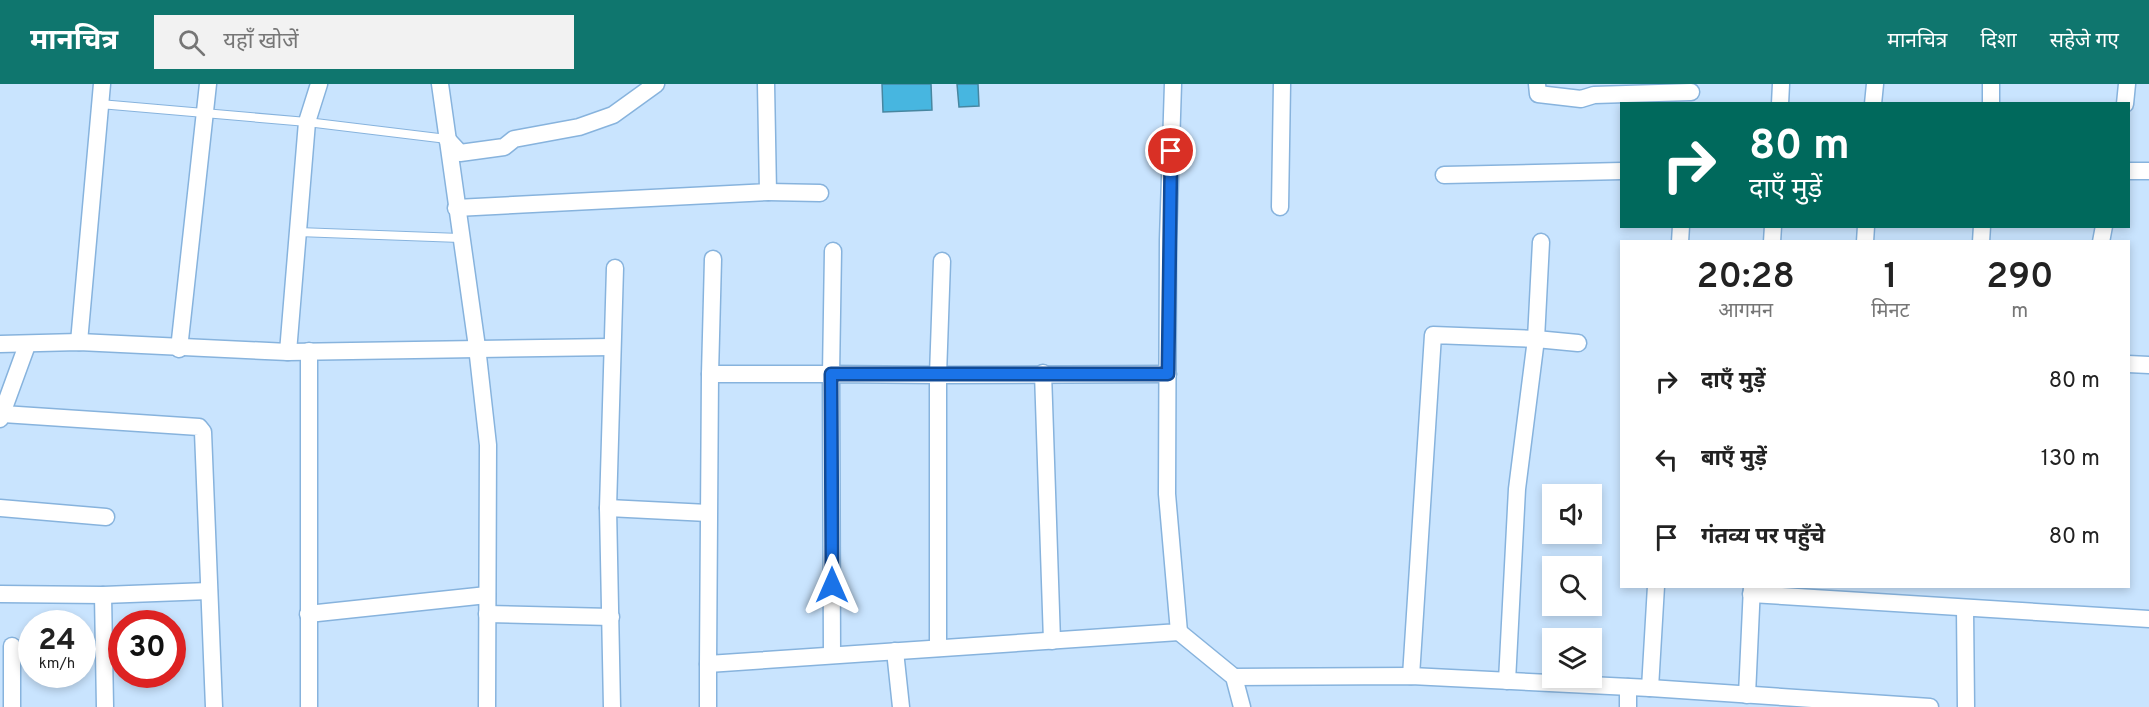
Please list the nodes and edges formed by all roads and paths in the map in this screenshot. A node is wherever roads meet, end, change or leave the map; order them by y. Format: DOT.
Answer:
graph roads {
  1 [pos="102,84"];
  2 [pos="208,84"];
  3 [pos="319,84"];
  4 [pos="440,84"];
  5 [pos="656,84"];
  6 [pos="766,84"];
  7 [pos="1173,84"];
  8 [pos="1282,84"];
  9 [pos="1537,84"];
  10 [pos="1781,84"];
  11 [pos="1875,84"];
  12 [pos="1991,84"];
  13 [pos="2127,84"];
  14 [pos="1691,93"];
  15 [pos="1780,102"];
  16 [pos="1873,102"];
  17 [pos="1991,102"];
  18 [pos="2125,102"];
  19 [pos="100,104"];
  20 [pos="205,112"];
  21 [pos="307,122"];
  22 [pos="447,139"];
  23 [pos="1620,171"];
  24 [pos="2130,171"];
  25 [pos="2149,171"];
  26 [pos="1444,175"];
  27 [pos="768,192"];
  28 [pos="820,193"];
  29 [pos="1280,207"];
  30 [pos="456,208"];
  31 [pos="298,232"];
  32 [pos="460,238"];
  33 [pos="1541,242"];
  34 [pos="833,251"];
  35 [pos="713,259"];
  36 [pos="942,261"];
  37 [pos="615,268"];
  38 [pos="1536,339"];
  39 [pos="79,342"];
  40 [pos="1578,343"];
  41 [pos="0,344"];
  42 [pos="27,345"];
  43 [pos="477,347"];
  44 [pos="611,347"];
  45 [pos="179,349"];
  46 [pos="309,351"];
  47 [pos="288,352"];
  48 [pos="2130,364"];
  49 [pos="2149,365"];
  50 [pos="1043,373"];
  51 [pos="710,374"];
  52 [pos="831,374"];
  53 [pos="1168,374"];
  54 [pos="938,375"];
  55 [pos="1,417"];
  56 [pos="0,508"];
  57 [pos="608,508"];
  58 [pos="708,513"];
  59 [pos="106,517"];
  60 [pos="1656,588"];
  61 [pos="1751,590"];
  62 [pos="209,591"];
  63 [pos="0,594"];
  64 [pos="103,595"];
  65 [pos="487,595"];
  66 [pos="1965,609"];
  67 [pos="308,614"];
  68 [pos="487,614"];
  69 [pos="611,617"];
  70 [pos="2149,619"];
  71 [pos="1179,632"];
  72 [pos="1052,640"];
  73 [pos="12,646"];
  74 [pos="938,648"];
  75 [pos="895,651"];
  76 [pos="832,655"];
  77 [pos="708,664"];
  78 [pos="1412,676"];
  79 [pos="1234,677"];
  80 [pos="1507,681"];
  81 [pos="1628,687"];
  82 [pos="1650,688"];
  83 [pos="1747,694"];
  84 [pos="1841,704"];
  85 [pos="12,707"];
  86 [pos="105,707"];
  87 [pos="214,707"];
  88 [pos="309,707"];
  89 [pos="487,707"];
  90 [pos="612,707"];
  91 [pos="708,707"];
  92 [pos="900,707"];
  93 [pos="1242,707"];
  94 [pos="1628,707"];
  95 [pos="1930,707"];
  96 [pos="1966,707"];
  1 -- 19 [label="street"];
  2 -- 20 [label="street"];
  3 -- 21 [label="street"];
  4 -- 22 [label="street"];
  5 -- 22 [label="street"];
  6 -- 27 [label="street"];
  7 -- 53 [label="street"];
  8 -- 29 [label="street"];
  9 -- 14 [label="street"];
  10 -- 15 [label="street"];
  11 -- 16 [label="street"];
  12 -- 17 [label="street"];
  13 -- 18 [label="street"];
  19 -- 20 [label="lane"];
  19 -- 39 [label="street"];
  20 -- 21 [label="lane"];
  20 -- 45 [label="street"];
  21 -- 22 [label="lane"];
  21 -- 31 [label="street"];
  22 -- 30 [label="street"];
  23 -- 26 [label="street"];
  24 -- 25 [label="street"];
  27 -- 28 [label="street"];
  27 -- 30 [label="street"];
  30 -- 32 [label="street"];
  31 -- 32 [label="lane"];
  31 -- 47 [label="street"];
  32 -- 43 [label="street"];
  33 -- 38 [label="street"];
  34 -- 52 [label="street"];
  35 -- 51 [label="street"];
  36 -- 54 [label="street"];
  37 -- 44 [label="street"];
  38 -- 40 [label="street"];
  38 -- 78 [label="street"];
  38 -- 80 [label="street"];
  39 -- 42 [label="street"];
  39 -- 45 [label="street"];
  41 -- 42 [label="street"];
  42 -- 55 [label="street"];
  43 -- 44 [label="street"];
  43 -- 46 [label="street"];
  43 -- 65 [label="street"];
  44 -- 57 [label="street"];
  45 -- 47 [label="street"];
  46 -- 47 [label="street"];
  46 -- 67 [label="street"];
  48 -- 49 [label="street"];
  50 -- 53 [label="street"];
  50 -- 54 [label="street"];
  50 -- 72 [label="street"];
  51 -- 52 [label="street"];
  51 -- 58 [label="street"];
  52 -- 54 [label="street"];
  52 -- 76 [label="street"];
  53 -- 71 [label="street"];
  54 -- 74 [label="street"];
  55 -- 62 [label="street"];
  56 -- 59 [label="street"];
  57 -- 58 [label="street"];
  57 -- 69 [label="street"];
  58 -- 77 [label="street"];
  60 -- 82 [label="street"];
  61 -- 66 [label="street"];
  61 -- 83 [label="street"];
  62 -- 64 [label="street"];
  62 -- 87 [label="street"];
  63 -- 64 [label="street"];
  64 -- 86 [label="street"];
  65 -- 67 [label="street"];
  65 -- 68 [label="street"];
  66 -- 70 [label="street"];
  66 -- 96 [label="street"];
  67 -- 88 [label="street"];
  68 -- 69 [label="street"];
  68 -- 89 [label="street"];
  69 -- 90 [label="street"];
  71 -- 72 [label="street"];
  71 -- 79 [label="street"];
  72 -- 74 [label="street"];
  73 -- 85 [label="street"];
  74 -- 75 [label="street"];
  75 -- 76 [label="street"];
  75 -- 92 [label="street"];
  76 -- 77 [label="street"];
  77 -- 91 [label="street"];
  78 -- 79 [label="street"];
  78 -- 80 [label="street"];
  79 -- 93 [label="street"];
  80 -- 81 [label="street"];
  81 -- 82 [label="street"];
  81 -- 94 [label="street"];
  82 -- 83 [label="street"];
  83 -- 84 [label="street"];
  84 -- 95 [label="street"];
}
